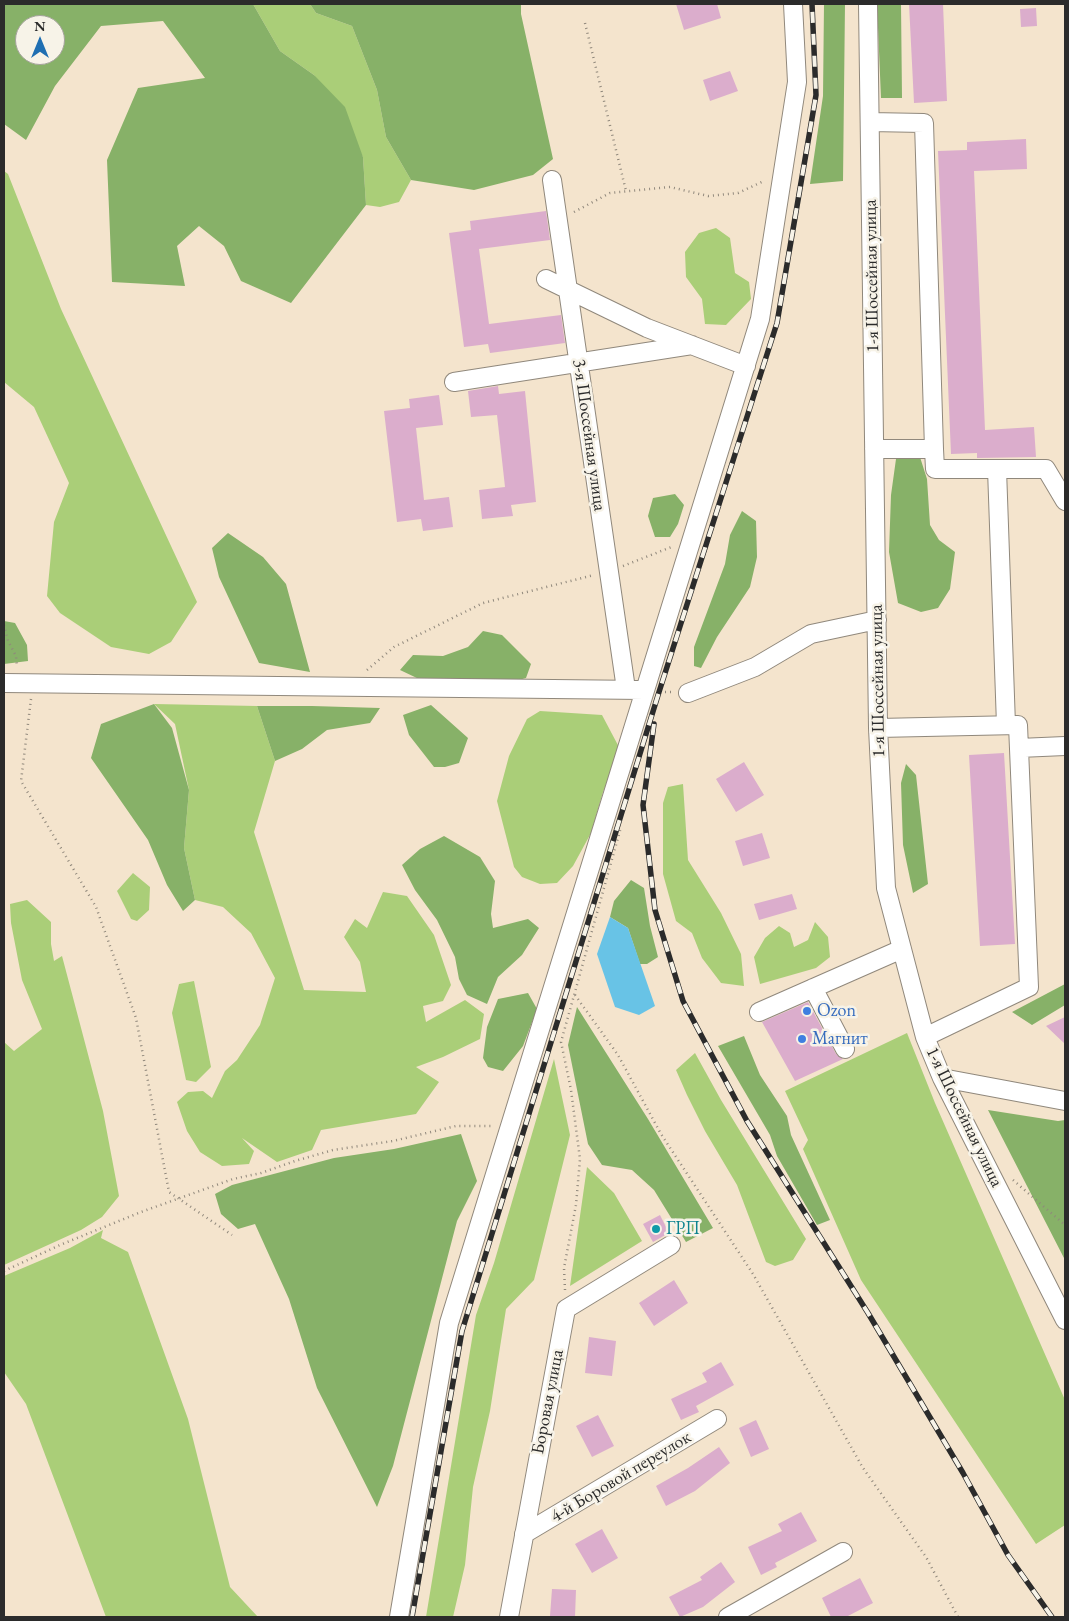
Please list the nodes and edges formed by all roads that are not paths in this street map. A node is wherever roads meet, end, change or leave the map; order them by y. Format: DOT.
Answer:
graph roads {
  1 [pos="793,4"];
  2 [pos="868,4"];
  3 [pos="870,122"];
  4 [pos="552,180"];
  5 [pos="546,280"];
  6 [pos="568,290"];
  7 [pos="692,346"];
  8 [pos="578,363"];
  9 [pos="746,366"];
  10 [pos="454,382"];
  11 [pos="934,448"];
  12 [pos="874,449"];
  13 [pos="997,469"];
  14 [pos="1065,501"];
  15 [pos="877,620"];
  16 [pos="19,683"];
  17 [pos="626,689"];
  18 [pos="644,690"];
  19 [pos="688,693"];
  20 [pos="1006,725"];
  21 [pos="878,728"];
  22 [pos="1065,746"];
  23 [pos="1019,748"];
  24 [pos="902,949"];
  25 [pos="813,988"];
  26 [pos="759,1012"];
  27 [pos="925,1037"];
  28 [pos="845,1049"];
  29 [pos="942,1078"];
  30 [pos="1065,1101"];
  31 [pos="671,1245"];
  32 [pos="1065,1320"];
  33 [pos="717,1419"];
  34 [pos="524,1534"];
  35 [pos="843,1552"];
  36 [pos="398,1617"];
  37 [pos="509,1617"];
  38 [pos="728,1617"];
  1 -- 9 [label="street"];
  2 -- 3 [label="street, 1-я Шоссейная улица"];
  3 -- 11 [label="street"];
  3 -- 12 [label="street, 1-я Шоссейная улица"];
  4 -- 6 [label="street, 3-я Шоссейная улица"];
  5 -- 6 [label="street"];
  6 -- 7 [label="street"];
  6 -- 8 [label="street, 3-я Шоссейная улица"];
  7 -- 8 [label="street"];
  7 -- 9 [label="street"];
  8 -- 10 [label="street"];
  8 -- 17 [label="street, 3-я Шоссейная улица"];
  9 -- 18 [label="street"];
  11 -- 12 [label="street"];
  11 -- 13 [label="street"];
  12 -- 15 [label="street, 1-я Шоссейная улица"];
  13 -- 14 [label="street"];
  13 -- 20 [label="street"];
  15 -- 19 [label="street"];
  15 -- 21 [label="street, 1-я Шоссейная улица"];
  16 -- 17 [label="street"];
  17 -- 18 [label="street"];
  18 -- 36 [label="street"];
  20 -- 21 [label="street"];
  20 -- 23 [label="street"];
  21 -- 24 [label="street, 1-я Шоссейная улица"];
  22 -- 23 [label="street"];
  23 -- 27 [label="street"];
  24 -- 25 [label="street"];
  24 -- 27 [label="street, 1-я Шоссейная улица"];
  25 -- 26 [label="street"];
  25 -- 28 [label="street"];
  27 -- 29 [label="street, 1-я Шоссейная улица"];
  29 -- 30 [label="street"];
  29 -- 32 [label="street, 1-я Шоссейная улица"];
  31 -- 34 [label="street, Боровая улица"];
  33 -- 34 [label="street, 4-й Боровой переулок"];
  34 -- 37 [label="street, Боровая улица"];
  35 -- 38 [label="street"];
}
